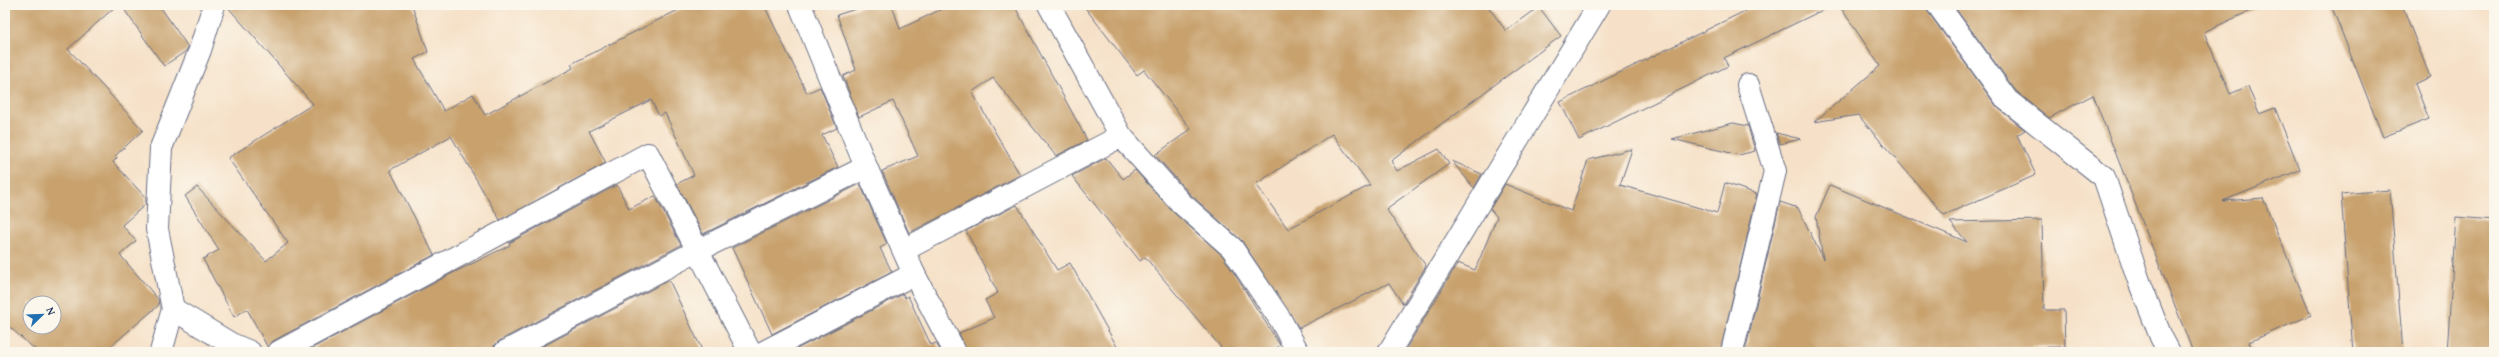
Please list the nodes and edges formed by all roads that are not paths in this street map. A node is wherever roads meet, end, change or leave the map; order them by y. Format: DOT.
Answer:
graph roads {
  1 [pos="214,5"];
  2 [pos="800,5"];
  3 [pos="1049,5"];
  4 [pos="1599,5"];
  5 [pos="1938,5"];
  6 [pos="1748,85"];
  7 [pos="1121,136"];
  8 [pos="866,166"];
  9 [pos="700,250"];
  10 [pos="904,250"];
  11 [pos="914,274"];
  12 [pos="173,309"];
  13 [pos="161,352"];
  14 [pos="250,352"];
  15 [pos="279,352"];
  16 [pos="505,352"];
  17 [pos="750,352"];
  18 [pos="764,352"];
  19 [pos="955,352"];
  20 [pos="1298,352"];
  21 [pos="1389,352"];
  22 [pos="1732,352"];
  23 [pos="2170,352"];
  1 -- 12 [label="street"];
  2 -- 8 [label="street"];
  3 -- 7 [label="street"];
  4 -- 21 [label="street"];
  5 -- 23 [label="street"];
  6 -- 22 [label="street"];
  7 -- 10 [label="street"];
  7 -- 20 [label="street"];
  8 -- 9 [label="street"];
  8 -- 10 [label="street"];
  9 -- 15 [label="street"];
  9 -- 16 [label="street"];
  9 -- 17 [label="street"];
  10 -- 11 [label="street"];
  11 -- 18 [label="street"];
  11 -- 19 [label="street"];
  12 -- 13 [label="street"];
  12 -- 14 [label="street"];
}
